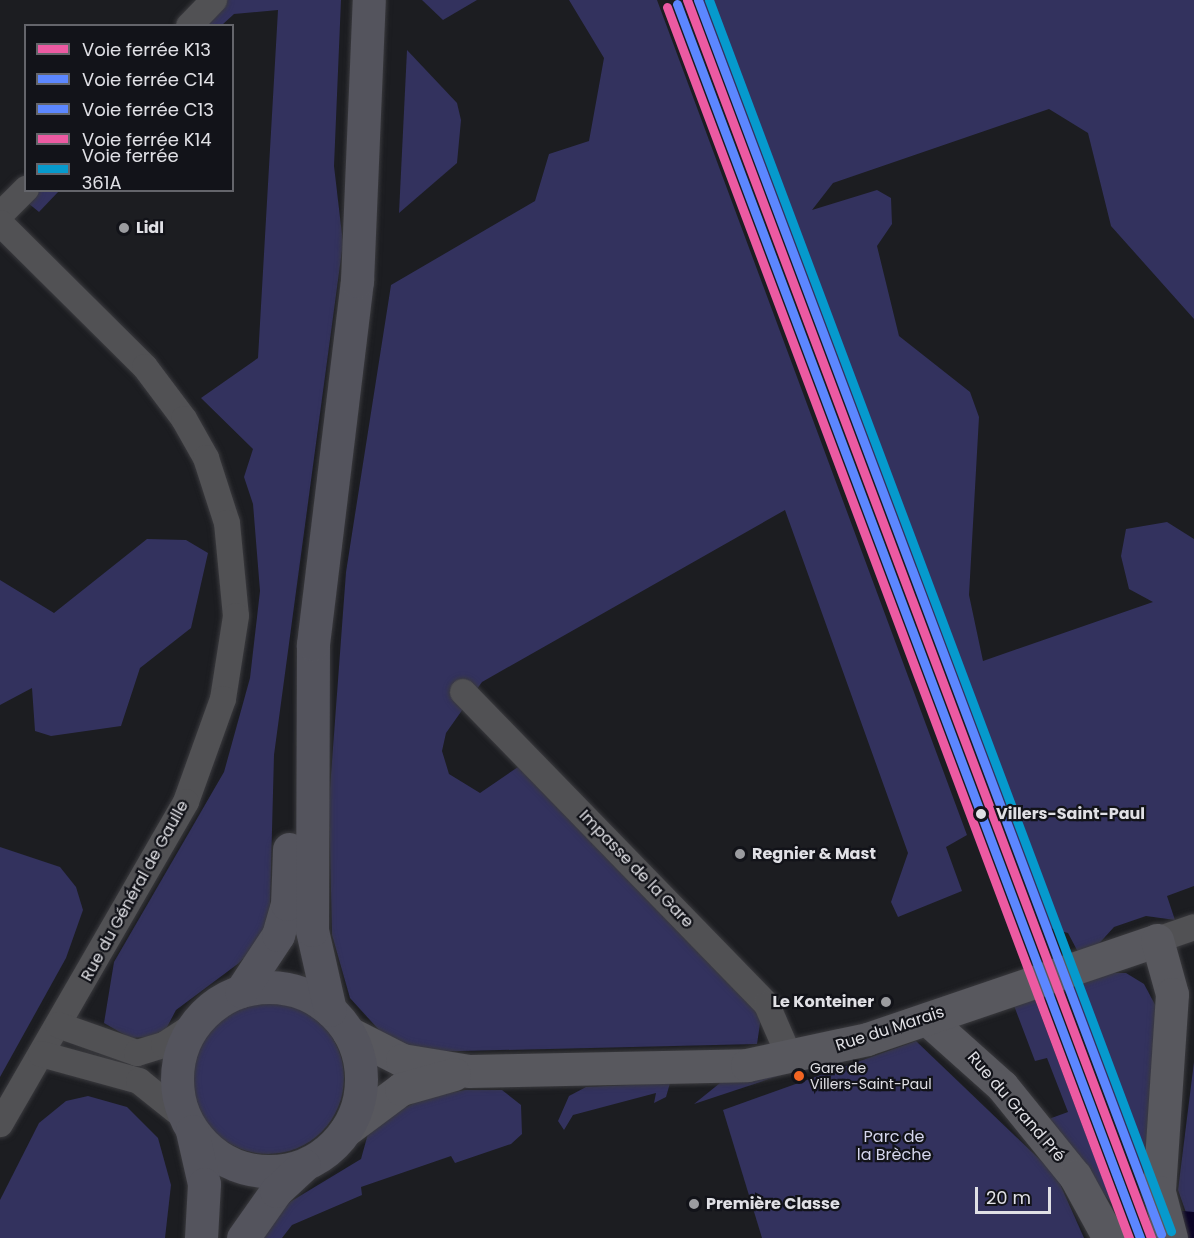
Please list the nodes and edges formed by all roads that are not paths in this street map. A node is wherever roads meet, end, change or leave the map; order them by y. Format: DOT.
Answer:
graph roads {
  1 [pos="214,0"];
  2 [pos="369,0"];
  3 [pos="191,24"];
  4 [pos="24,191"];
  5 [pos="0,214"];
  6 [pos="0,223"];
  7 [pos="328,500"];
  8 [pos="463,692"];
  9 [pos="1194,927"];
  10 [pos="1157,940"];
  11 [pos="242,991"];
  12 [pos="927,1018"];
  13 [pos="339,1021"];
  14 [pos="58,1025"];
  15 [pos="192,1027"];
  16 [pos="41,1054"];
  17 [pos="790,1058"];
  18 [pos="469,1071"];
  19 [pos="0,1124"];
  20 [pos="189,1125"];
  21 [pos="346,1130"];
  22 [pos="304,1165"];
  23 [pos="1169,1231"];
  24 [pos="201,1238"];
  25 [pos="243,1238"];
  26 [pos="1109,1238"];
  1 -- 3 [label="street"];
  2 -- 7 [label="main road"];
  4 -- 5 [label="street"];
  6 -- 14 [label="street, Rue du Général de Gaulle"];
  7 -- 11 [label="main road"];
  7 -- 13 [label="main road"];
  8 -- 17 [label="street, Impasse de la Gare"];
  9 -- 10 [label="street"];
  10 -- 12 [label="street, Rue du Marais"];
  10 -- 23 [label="street"];
  11 -- 13 [label="main road"];
  11 -- 15 [label="main road"];
  12 -- 17 [label="street, Rue du Marais"];
  12 -- 26 [label="street, Rue du Grand Pré"];
  13 -- 18 [label="street, Rue du Marais"];
  13 -- 21 [label="main road"];
  14 -- 15 [label="street"];
  14 -- 16 [label="street, Rue du Général de Gaulle"];
  15 -- 20 [label="main road"];
  16 -- 19 [label="street, Rue du Général de Gaulle"];
  16 -- 20 [label="street"];
  17 -- 18 [label="street, Rue du Marais"];
  18 -- 21 [label="street, Rue du Marais"];
  20 -- 22 [label="main road"];
  20 -- 24 [label="main road"];
  21 -- 22 [label="main road"];
  22 -- 25 [label="main road"];
}
